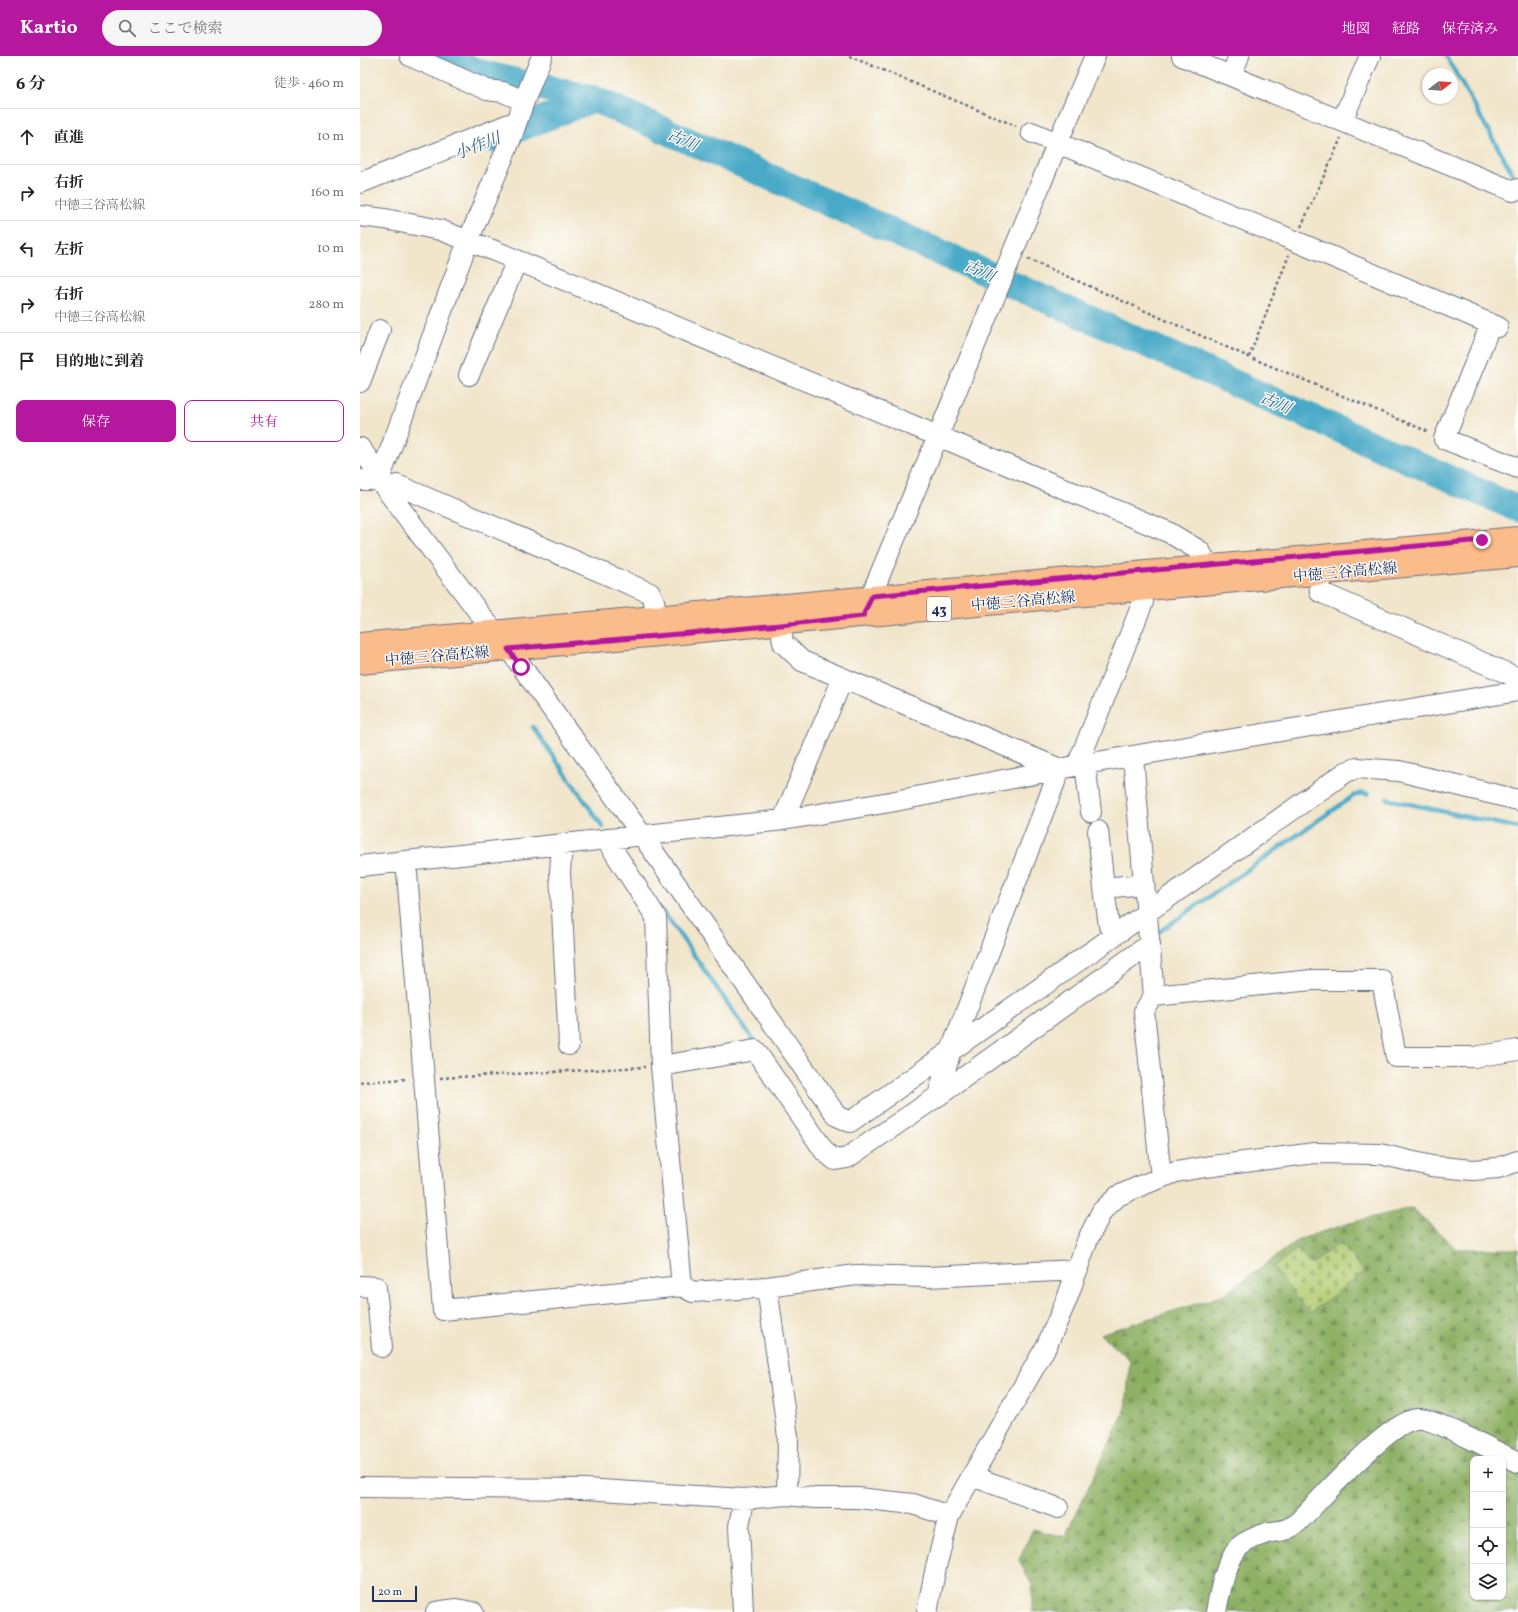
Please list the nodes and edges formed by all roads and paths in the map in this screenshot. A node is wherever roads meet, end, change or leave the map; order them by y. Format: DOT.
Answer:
graph roads {
  1 [pos="410,56"];
  2 [pos="849,56"];
  3 [pos="1095,56"];
  4 [pos="1182,56"];
  5 [pos="1239,56"];
  6 [pos="1370,56"];
  7 [pos="539,64"];
  8 [pos="1231,76"];
  9 [pos="525,98"];
  10 [pos="1342,121"];
  11 [pos="514,129"];
  12 [pos="1024,129"];
  13 [pos="1057,144"];
  14 [pos="360,183"];
  15 [pos="1518,189"];
  16 [pos="360,216"];
  17 [pos="468,241"];
  18 [pos="1011,256"];
  19 [pos="518,260"];
  20 [pos="380,330"];
  21 [pos="468,375"];
  22 [pos="360,382"];
  23 [pos="938,436"];
  24 [pos="1444,439"];
  25 [pos="360,448"];
  26 [pos="1518,468"];
  27 [pos="360,480"];
  28 [pos="382,482"];
  29 [pos="1518,538"];
  30 [pos="1518,556"];
  31 [pos="1319,565"];
  32 [pos="1210,575"];
  33 [pos="1142,590"];
  34 [pos="872,596"];
  35 [pos="780,615"];
  36 [pos="863,616"];
  37 [pos="658,626"];
  38 [pos="493,631"];
  39 [pos="360,644"];
  40 [pos="508,649"];
  41 [pos="360,663"];
  42 [pos="843,678"];
  43 [pos="1518,678"];
  44 [pos="1518,691"];
  45 [pos="1133,756"];
  46 [pos="1074,766"];
  47 [pos="1518,800"];
  48 [pos="1091,812"];
  49 [pos="783,820"];
  50 [pos="1098,831"];
  51 [pos="642,835"];
  52 [pos="606,839"];
  53 [pos="562,844"];
  54 [pos="406,861"];
  55 [pos="360,866"];
  56 [pos="1144,884"];
  57 [pos="1104,888"];
  58 [pos="1147,912"];
  59 [pos="1109,926"];
  60 [pos="1150,944"];
  61 [pos="1154,996"];
  62 [pos="569,1045"];
  63 [pos="951,1050"];
  64 [pos="1518,1050"];
  65 [pos="661,1066"];
  66 [pos="424,1079"];
  67 [pos="360,1082"];
  68 [pos="938,1096"];
  69 [pos="1518,1160"];
  70 [pos="1161,1178"];
  71 [pos="1078,1270"];
  72 [pos="360,1286"];
  73 [pos="682,1286"];
  74 [pos="767,1287"];
  75 [pos="382,1347"];
  76 [pos="1518,1462"];
  77 [pos="972,1476"];
  78 [pos="360,1487"];
  79 [pos="787,1495"];
  80 [pos="744,1499"];
  81 [pos="1058,1508"];
  82 [pos="950,1516"];
  83 [pos="436,1612"];
  84 [pos="473,1612"];
  85 [pos="743,1612"];
  86 [pos="927,1612"];
  87 [pos="1216,1612"];
  1 -- 9 [label="street"];
  2 -- 12 [label="path"];
  3 -- 13 [label="street"];
  4 -- 8 [label="street"];
  5 -- 8 [label="street"];
  6 -- 10 [label="street"];
  7 -- 9 [label="street"];
  8 -- 10 [label="street"];
  9 -- 11 [label="street"];
  10 -- 15 [label="street"];
  11 -- 14 [label="street"];
  11 -- 17 [label="street"];
  12 -- 13 [label="street"];
  13 -- 18 [label="street"];
  13 -- 24 [label="street"];
  16 -- 17 [label="street"];
  17 -- 19 [label="street"];
  17 -- 28 [label="street"];
  18 -- 23 [label="street"];
  18 -- 24 [label="path"];
  19 -- 21 [label="street"];
  19 -- 23 [label="street"];
  20 -- 22 [label="street"];
  23 -- 32 [label="street"];
  23 -- 34 [label="street"];
  24 -- 26 [label="street"];
  25 -- 28 [label="street"];
  27 -- 28 [label="street"];
  28 -- 37 [label="street"];
  28 -- 38 [label="street"];
  29 -- 31 [label="main road, 中徳三谷高松線 / 43"];
  30 -- 31 [label="main road, 中徳三谷高松線 / 43"];
  31 -- 32 [label="main road, 中徳三谷高松線 / 43"];
  31 -- 43 [label="street"];
  32 -- 33 [label="main road, 中徳三谷高松線 / 43"];
  32 -- 34 [label="main road, 中徳三谷高松線 / 43"];
  33 -- 36 [label="main road, 中徳三谷高松線 / 43"];
  33 -- 46 [label="street"];
  34 -- 35 [label="main road, 中徳三谷高松線 / 43"];
  34 -- 36 [label="street"];
  35 -- 36 [label="main road, 中徳三谷高松線 / 43"];
  35 -- 37 [label="main road, 中徳三谷高松線 / 43"];
  35 -- 42 [label="street"];
  37 -- 38 [label="main road, 中徳三谷高松線 / 43"];
  37 -- 40 [label="main road, 中徳三谷高松線 / 43"];
  38 -- 39 [label="main road, 中徳三谷高松線 / 43"];
  38 -- 40 [label="street"];
  40 -- 41 [label="main road, 中徳三谷高松線 / 43"];
  40 -- 51 [label="street"];
  42 -- 46 [label="street"];
  42 -- 49 [label="street"];
  44 -- 45 [label="street"];
  45 -- 46 [label="street"];
  45 -- 56 [label="street"];
  46 -- 48 [label="street"];
  46 -- 49 [label="street"];
  46 -- 63 [label="street"];
  47 -- 58 [label="street"];
  49 -- 51 [label="street"];
  50 -- 57 [label="street"];
  51 -- 52 [label="street"];
  51 -- 63 [label="street"];
  52 -- 53 [label="street"];
  52 -- 65 [label="street"];
  53 -- 54 [label="street"];
  53 -- 62 [label="street"];
  54 -- 55 [label="street"];
  54 -- 66 [label="street"];
  56 -- 57 [label="street"];
  56 -- 58 [label="street"];
  57 -- 59 [label="street"];
  58 -- 60 [label="street"];
  58 -- 63 [label="street"];
  60 -- 61 [label="street"];
  60 -- 68 [label="street"];
  61 -- 64 [label="street"];
  61 -- 70 [label="street"];
  63 -- 68 [label="street"];
  65 -- 66 [label="path"];
  65 -- 68 [label="street"];
  65 -- 73 [label="street"];
  66 -- 67 [label="path"];
  66 -- 73 [label="street"];
  69 -- 70 [label="street"];
  70 -- 71 [label="street"];
  71 -- 74 [label="street"];
  71 -- 77 [label="street"];
  72 -- 75 [label="street"];
  73 -- 74 [label="street"];
  74 -- 79 [label="street"];
  76 -- 87 [label="street"];
  77 -- 81 [label="street"];
  77 -- 82 [label="street"];
  78 -- 80 [label="street"];
  79 -- 80 [label="street"];
  79 -- 82 [label="street"];
  80 -- 85 [label="street"];
  82 -- 86 [label="street"];
  83 -- 84 [label="street"];
}
